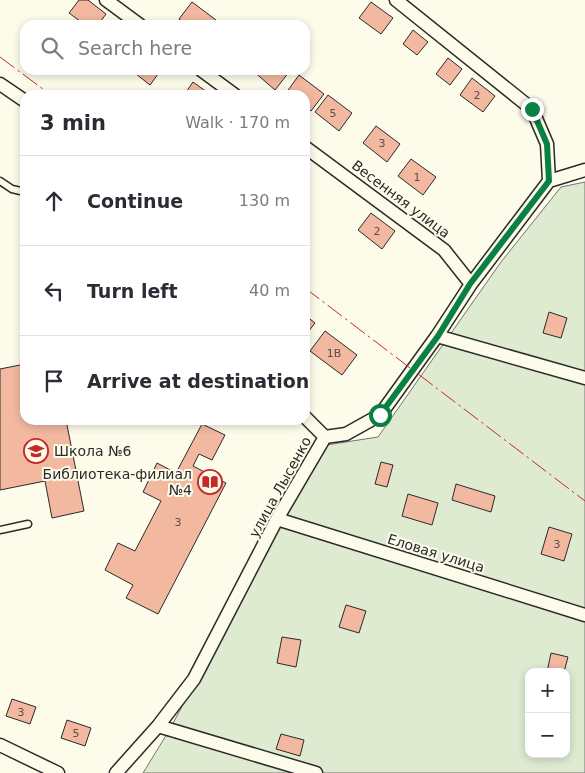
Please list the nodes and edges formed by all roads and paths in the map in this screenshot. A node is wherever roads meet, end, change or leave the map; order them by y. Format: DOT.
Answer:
graph roads {
  1 [pos="106,0"];
  2 [pos="396,0"];
  3 [pos="133,20"];
  4 [pos="208,75"];
  5 [pos="0,84"];
  6 [pos="228,90"];
  7 [pos="20,97"];
  8 [pos="310,151"];
  9 [pos="585,170"];
  10 [pos="0,181"];
  11 [pos="549,181"];
  12 [pos="20,191"];
  13 [pos="470,284"];
  14 [pos="438,336"];
  15 [pos="585,378"];
  16 [pos="310,422"];
  17 [pos="325,437"];
  18 [pos="277,520"];
  19 [pos="28,524"];
  20 [pos="0,530"];
  21 [pos="585,615"];
  22 [pos="158,726"];
  23 [pos="0,745"];
  24 [pos="58,773"];
  25 [pos="116,773"];
  26 [pos="316,773"];
  1 -- 3 [label="street"];
  2 -- 11 [label="street"];
  4 -- 6 [label="street"];
  5 -- 7 [label="street"];
  8 -- 13 [label="street, Весенняя улица"];
  9 -- 11 [label="street"];
  10 -- 12 [label="lane"];
  11 -- 13 [label="street, улица Лысенко"];
  13 -- 14 [label="street, улица Лысенко"];
  14 -- 15 [label="street"];
  14 -- 17 [label="street, улица Лысенко"];
  16 -- 17 [label="street"];
  17 -- 18 [label="street, улица Лысенко"];
  18 -- 21 [label="street, Еловая улица"];
  18 -- 22 [label="street, улица Лысенко"];
  19 -- 20 [label="lane"];
  22 -- 25 [label="street, улица Лысенко"];
  22 -- 26 [label="street"];
  23 -- 24 [label="street"];
}
